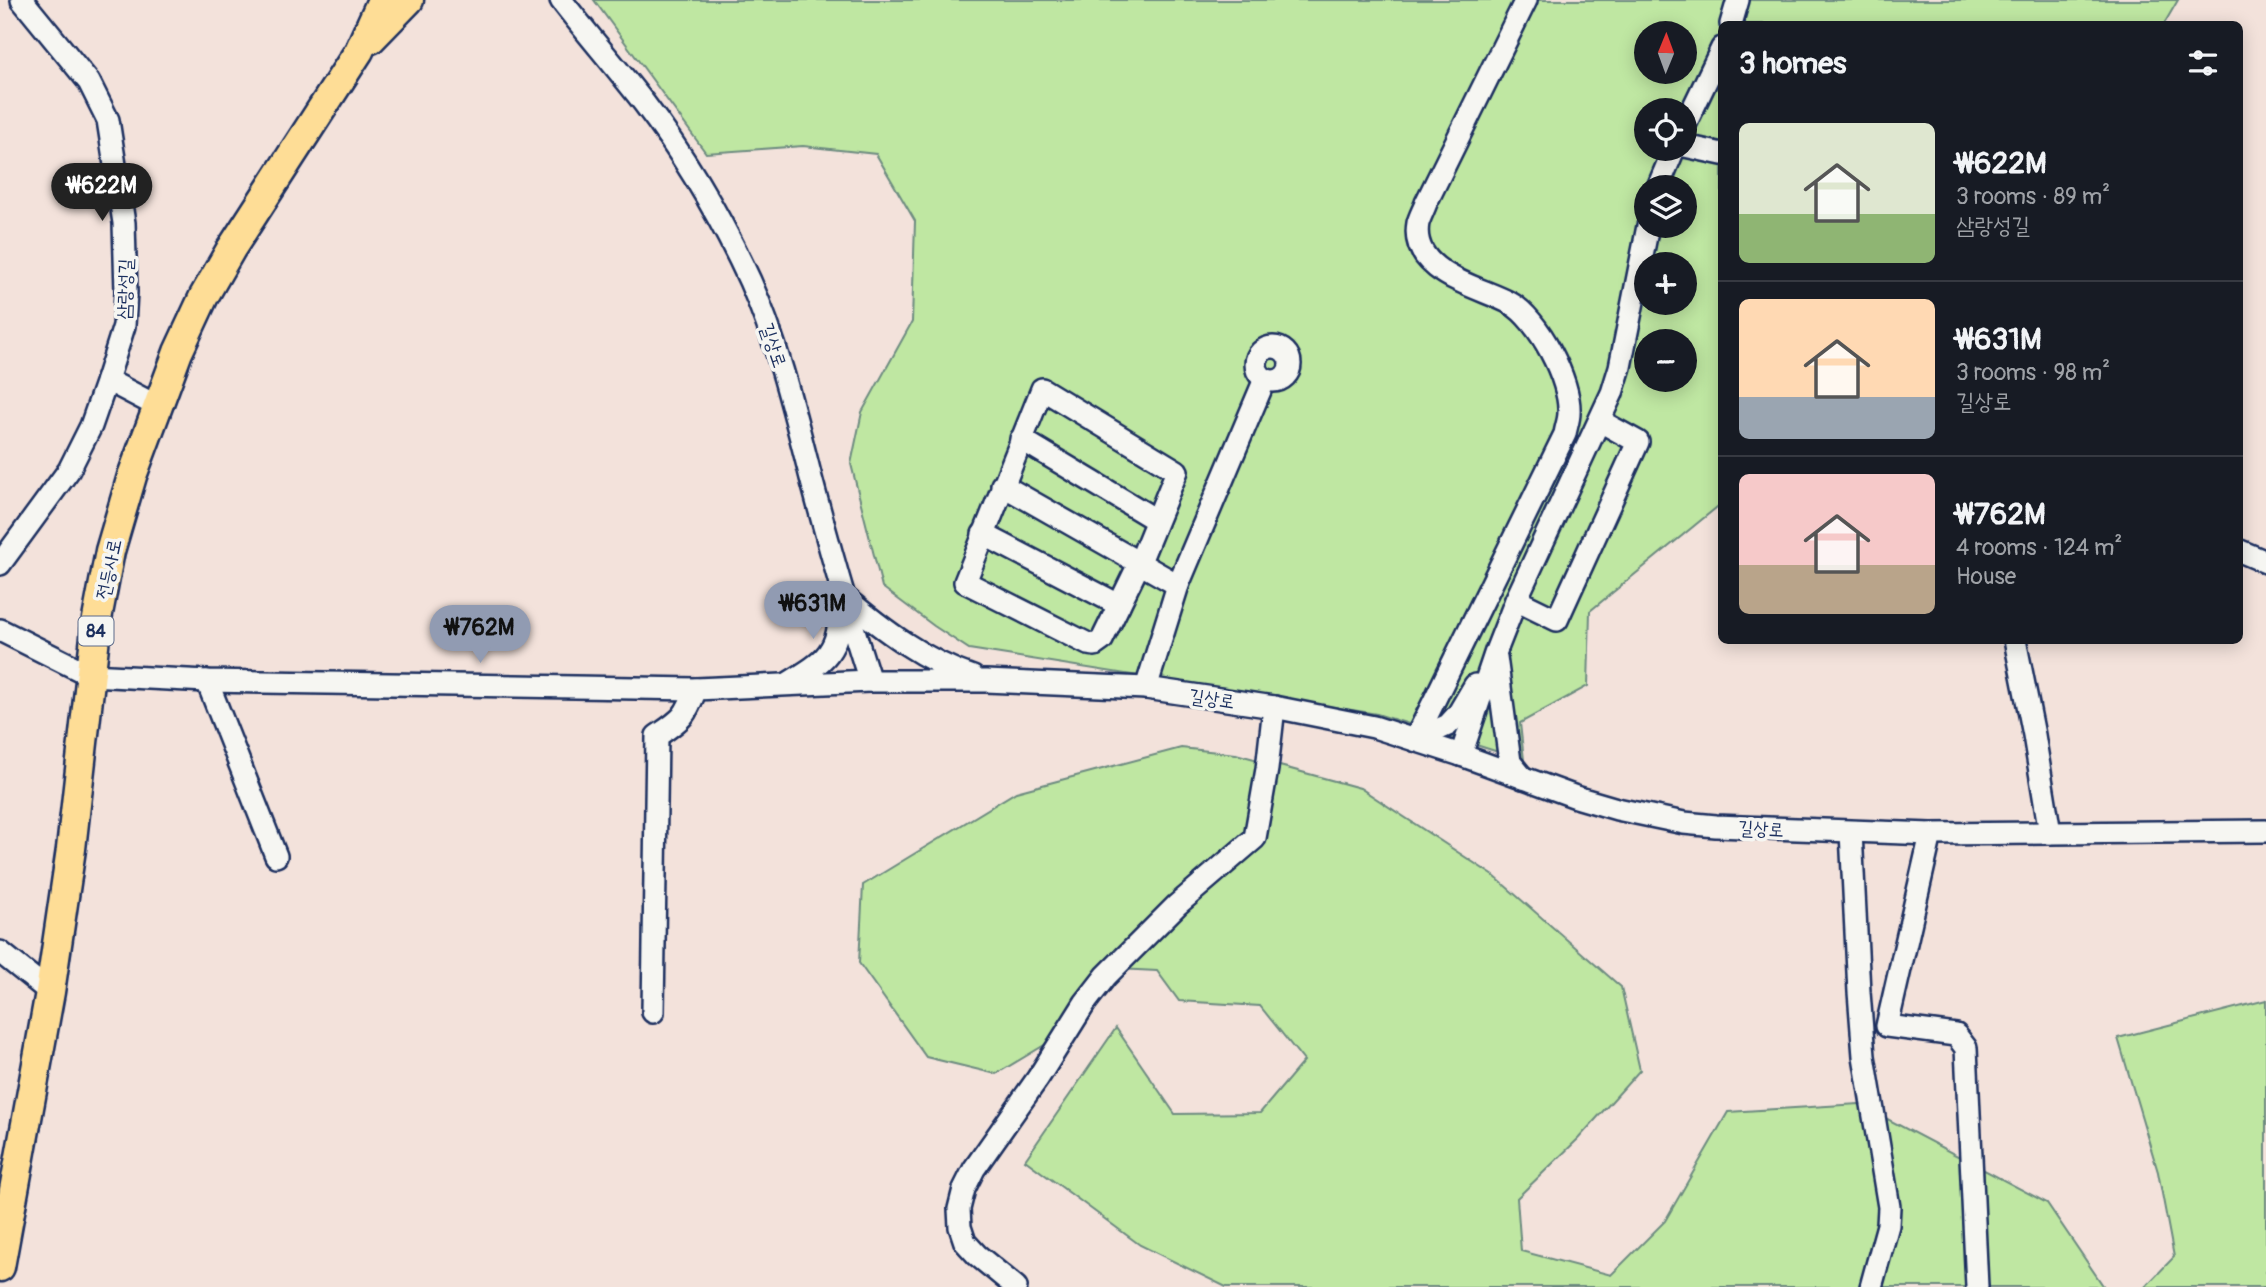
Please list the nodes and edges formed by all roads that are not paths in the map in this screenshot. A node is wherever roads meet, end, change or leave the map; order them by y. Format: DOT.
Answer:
graph roads {
  1 [pos="22,0"];
  2 [pos="382,0"];
  3 [pos="409,0"];
  4 [pos="561,0"];
  5 [pos="567,0"];
  6 [pos="1526,0"];
  7 [pos="1738,0"];
  8 [pos="1732,21"];
  9 [pos="579,23"];
  10 [pos="359,51"];
  11 [pos="1718,56"];
  12 [pos="1697,100"];
  13 [pos="1697,149"];
  14 [pos="1718,153"];
  15 [pos="1646,238"];
  16 [pos="1265,379"];
  17 [pos="107,380"];
  18 [pos="157,406"];
  19 [pos="1600,421"];
  20 [pos="1021,439"];
  21 [pos="1002,485"];
  22 [pos="1156,520"];
  23 [pos="983,534"];
  24 [pos="2243,552"];
  25 [pos="2266,562"];
  26 [pos="0,564"];
  27 [pos="1139,564"];
  28 [pos="1178,585"];
  29 [pos="842,595"];
  30 [pos="1517,600"];
  31 [pos="1119,605"];
  32 [pos="0,630"];
  33 [pos="2016,644"];
  34 [pos="1496,651"];
  35 [pos="90,675"];
  36 [pos="207,681"];
  37 [pos="870,681"];
  38 [pos="986,681"];
  39 [pos="783,686"];
  40 [pos="1146,688"];
  41 [pos="696,689"];
  42 [pos="1274,707"];
  43 [pos="1415,740"];
  44 [pos="1461,755"];
  45 [pos="1522,778"];
  46 [pos="2266,831"];
  47 [pos="1851,832"];
  48 [pos="2050,833"];
  49 [pos="1931,834"];
  50 [pos="276,856"];
  51 [pos="0,952"];
  52 [pos="50,992"];
  53 [pos="653,1012"];
  54 [pos="0,1267"];
  55 [pos="1016,1287"];
  56 [pos="1871,1287"];
  57 [pos="1977,1287"];
  1 -- 17 [label="street, 삼랑성길"];
  2 -- 10 [label="main road, 전등사로 / 84"];
  3 -- 10 [label="main road, 전등사로 / 84"];
  4 -- 9 [label="street, 길상로"];
  5 -- 9 [label="street, 길상로"];
  6 -- 43 [label="street"];
  7 -- 8 [label="street"];
  9 -- 29 [label="street, 길상로"];
  10 -- 18 [label="main road, 전등사로 / 84"];
  11 -- 12 [label="street"];
  13 -- 14 [label="street"];
  15 -- 19 [label="street"];
  16 -- 28 [label="street"];
  17 -- 18 [label="street"];
  17 -- 26 [label="street, 삼랑성길"];
  18 -- 35 [label="main road, 전등사로 / 84"];
  19 -- 30 [label="street"];
  19 -- 30 [label="street"];
  20 -- 21 [label="street"];
  20 -- 22 [label="street"];
  20 -- 22 [label="street"];
  21 -- 23 [label="street"];
  21 -- 27 [label="street"];
  22 -- 27 [label="street"];
  23 -- 31 [label="street"];
  23 -- 31 [label="street"];
  24 -- 25 [label="street"];
  27 -- 28 [label="street"];
  27 -- 31 [label="street"];
  28 -- 40 [label="street"];
  29 -- 37 [label="street, 길상로"];
  29 -- 38 [label="street"];
  29 -- 39 [label="street"];
  30 -- 34 [label="street"];
  32 -- 35 [label="street"];
  33 -- 48 [label="street"];
  34 -- 43 [label="street"];
  34 -- 44 [label="street"];
  34 -- 45 [label="street"];
  35 -- 36 [label="street"];
  35 -- 52 [label="main road, 전등사로 / 84"];
  36 -- 41 [label="street"];
  36 -- 50 [label="street"];
  37 -- 38 [label="street, 길상로"];
  37 -- 39 [label="street"];
  38 -- 40 [label="street, 길상로"];
  39 -- 41 [label="street"];
  40 -- 42 [label="street, 길상로"];
  41 -- 53 [label="street"];
  42 -- 43 [label="street, 길상로"];
  42 -- 55 [label="street"];
  43 -- 44 [label="street, 길상로"];
  44 -- 45 [label="street, 길상로"];
  45 -- 47 [label="street, 길상로"];
  46 -- 48 [label="street, 길상로"];
  47 -- 49 [label="street, 길상로"];
  47 -- 56 [label="street"];
  48 -- 49 [label="street, 길상로"];
  49 -- 57 [label="street"];
  51 -- 52 [label="street"];
  52 -- 54 [label="main road, 전등사로 / 84"];
}
